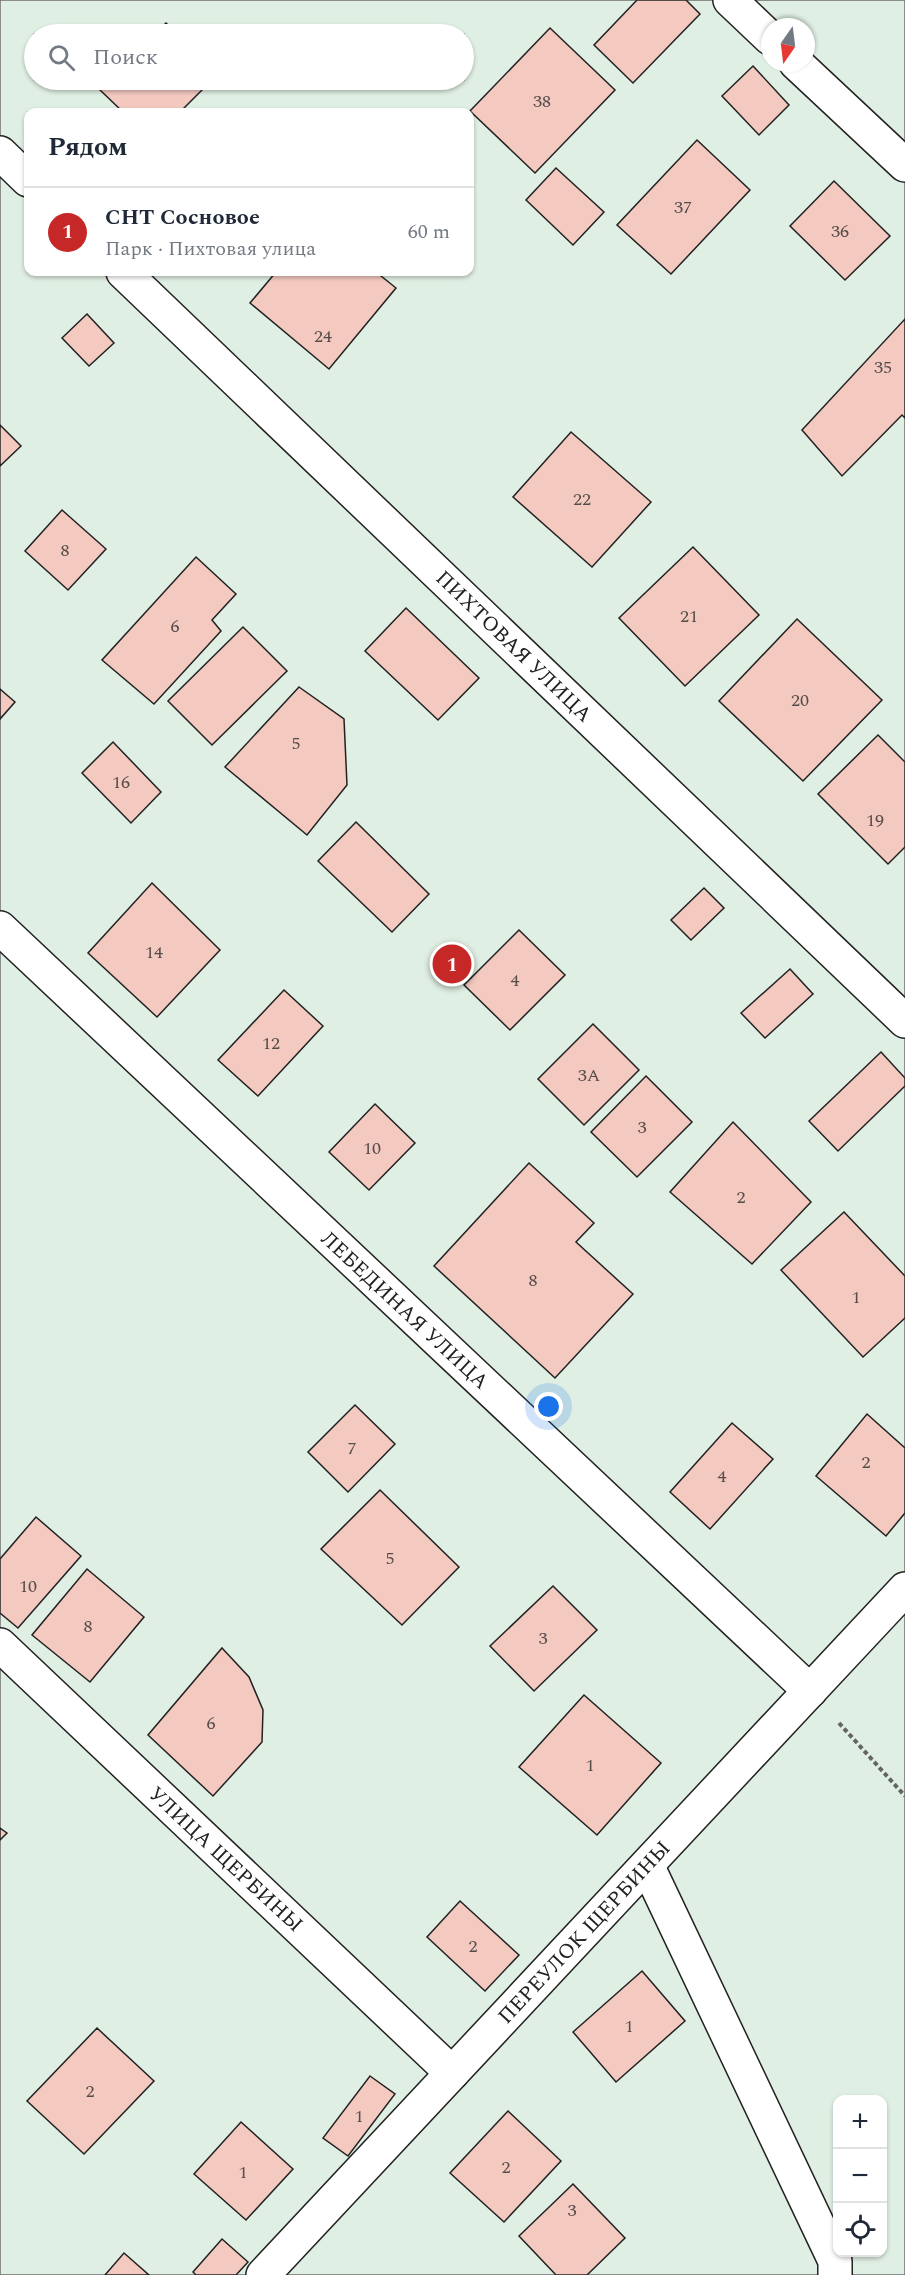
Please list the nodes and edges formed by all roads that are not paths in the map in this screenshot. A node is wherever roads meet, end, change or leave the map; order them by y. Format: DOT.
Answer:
graph roads {
  1 [pos="730,0"];
  2 [pos="761,29"];
  3 [pos="806,72"];
  4 [pos="0,153"];
  5 [pos="905,165"];
  6 [pos="24,176"];
  7 [pos="127,276"];
  8 [pos="0,928"];
  9 [pos="905,1021"];
  10 [pos="905,1589"];
  11 [pos="0,1645"];
  12 [pos="810,1691"];
  13 [pos="647,1865"];
  14 [pos="452,2073"];
  15 [pos="263,2275"];
  16 [pos="834,2275"];
  1 -- 2 [label="street"];
  3 -- 5 [label="street"];
  4 -- 6 [label="street"];
  7 -- 9 [label="street, ПИХТОВАЯ УЛИЦА"];
  8 -- 12 [label="street, ЛЕБЕДИНАЯ УЛИЦА"];
  10 -- 12 [label="street, ПЕРЕУЛОК ЩЕРБИНЫ"];
  11 -- 14 [label="street, УЛИЦА ЩЕРБИНЫ"];
  12 -- 13 [label="street, ПЕРЕУЛОК ЩЕРБИНЫ"];
  13 -- 14 [label="street, ПЕРЕУЛОК ЩЕРБИНЫ"];
  13 -- 16 [label="street"];
  14 -- 15 [label="street, ПЕРЕУЛОК ЩЕРБИНЫ"];
}
